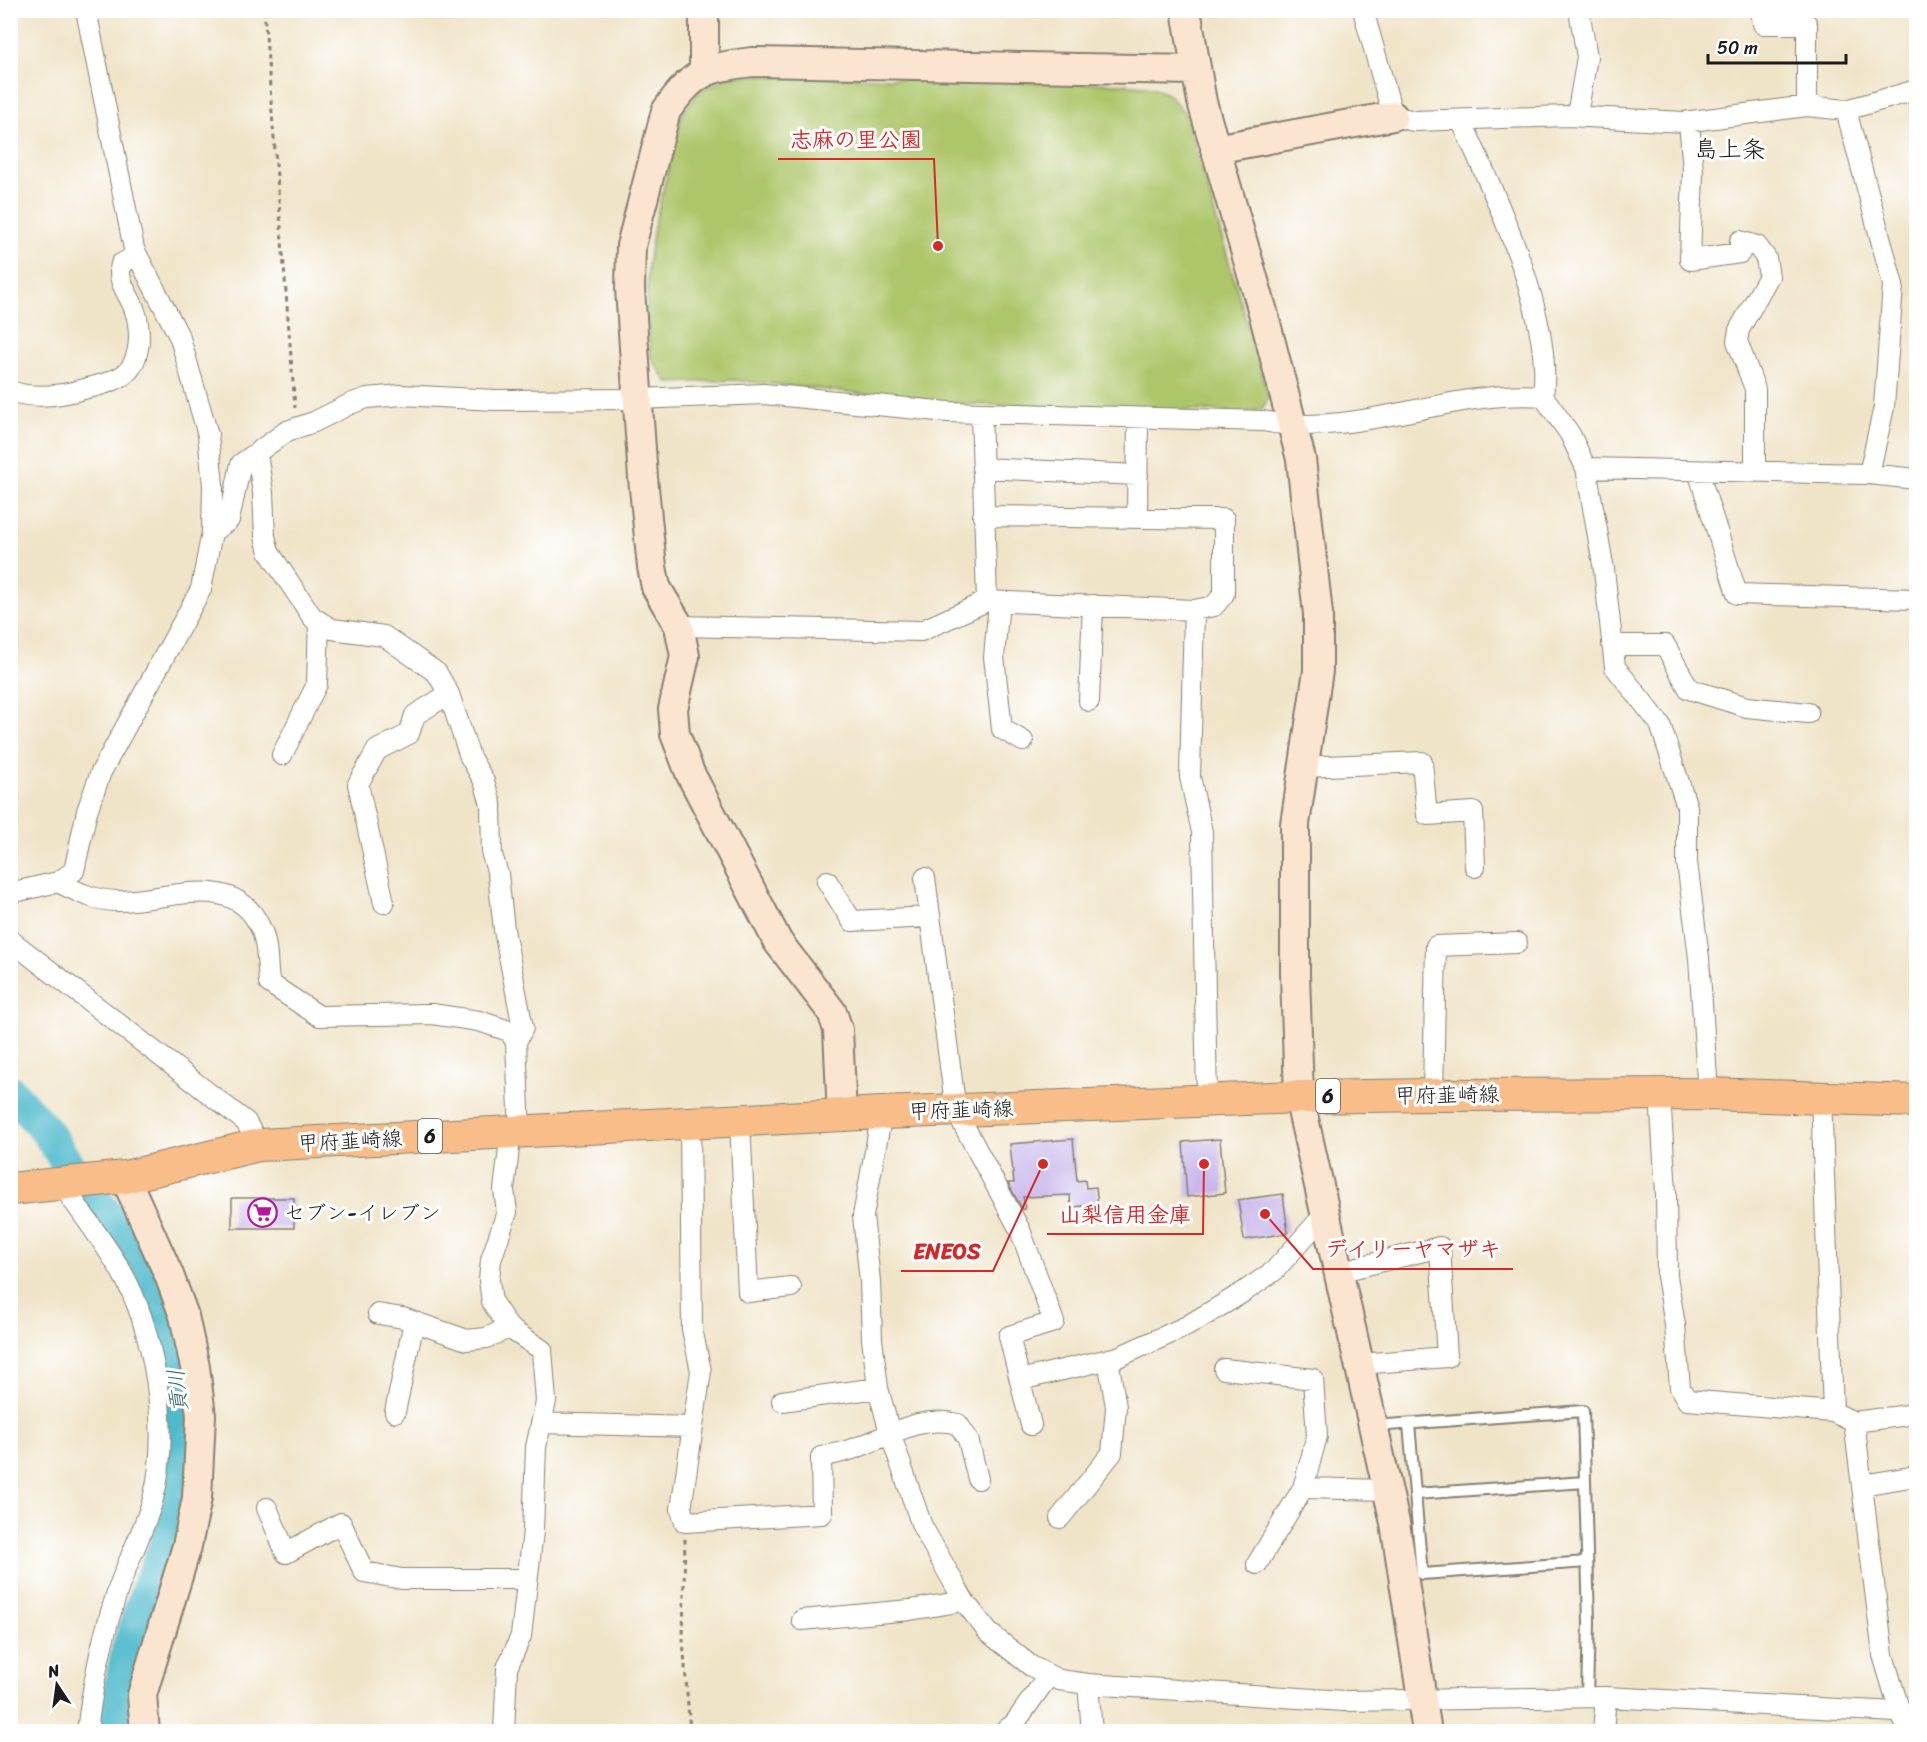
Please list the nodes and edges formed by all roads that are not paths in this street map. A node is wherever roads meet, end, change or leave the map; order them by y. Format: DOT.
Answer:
graph roads {
  1 [pos="86,10"];
  2 [pos="704,10"];
  3 [pos="1186,10"];
  4 [pos="1363,10"];
  5 [pos="1579,10"];
  6 [pos="1761,10"];
  7 [pos="1196,70"];
  8 [pos="704,72"];
  9 [pos="1917,90"];
  10 [pos="1807,106"];
  11 [pos="1846,111"];
  12 [pos="1393,116"];
  13 [pos="1577,116"];
  14 [pos="1461,120"];
  15 [pos="1689,121"];
  16 [pos="1215,148"];
  17 [pos="136,255"];
  18 [pos="10,391"];
  19 [pos="1543,396"];
  20 [pos="637,399"];
  21 [pos="981,414"];
  22 [pos="1138,419"];
  23 [pos="1293,427"];
  24 [pos="257,453"];
  25 [pos="982,468"];
  26 [pos="1586,468"];
  27 [pos="1698,471"];
  28 [pos="1755,472"];
  29 [pos="1869,474"];
  30 [pos="1138,475"];
  31 [pos="1917,479"];
  32 [pos="982,516"];
  33 [pos="1137,518"];
  34 [pos="212,532"];
  35 [pos="1917,599"];
  36 [pos="993,601"];
  37 [pos="1093,605"];
  38 [pos="1194,610"];
  39 [pos="319,621"];
  40 [pos="679,626"];
  41 [pos="1612,645"];
  42 [pos="449,694"];
  43 [pos="1089,701"];
  44 [pos="1808,713"];
  45 [pos="1023,741"];
  46 [pos="282,755"];
  47 [pos="1303,767"];
  48 [pos="1475,867"];
  49 [pos="10,878"];
  50 [pos="925,878"];
  51 [pos="827,881"];
  52 [pos="58,882"];
  53 [pos="33,887"];
  54 [pos="10,893"];
  55 [pos="384,903"];
  56 [pos="930,917"];
  57 [pos="10,940"];
  58 [pos="1517,943"];
  59 [pos="516,1042"];
  60 [pos="1660,1094"];
  61 [pos="1708,1094"];
  62 [pos="1433,1095"];
  63 [pos="1821,1096"];
  64 [pos="1299,1097"];
  65 [pos="1207,1101"];
  66 [pos="1917,1101"];
  67 [pos="956,1111"];
  68 [pos="882,1113"];
  69 [pos="842,1116"];
  70 [pos="740,1121"];
  71 [pos="690,1123"];
  72 [pos="515,1132"];
  73 [pos="259,1145"];
  74 [pos="124,1177"];
  75 [pos="61,1182"];
  76 [pos="10,1189"];
  77 [pos="1324,1215"];
  78 [pos="1338,1272"];
  79 [pos="791,1287"];
  80 [pos="378,1314"];
  81 [pos="414,1322"];
  82 [pos="508,1328"];
  83 [pos="1108,1359"];
  84 [pos="1360,1364"];
  85 [pos="1224,1369"];
  86 [pos="1020,1380"];
  87 [pos="878,1388"];
  88 [pos="782,1401"];
  89 [pos="1833,1412"];
  90 [pos="395,1413"];
  91 [pos="1917,1414"];
  92 [pos="1854,1422"];
  93 [pos="542,1423"];
  94 [pos="1409,1424"];
  95 [pos="1031,1425"];
  96 [pos="1374,1426"];
  97 [pos="693,1427"];
  98 [pos="890,1434"];
  99 [pos="1917,1476"];
  100 [pos="978,1479"];
  101 [pos="1585,1482"];
  102 [pos="1862,1485"];
  103 [pos="1303,1488"];
  104 [pos="1401,1492"];
  105 [pos="267,1508"];
  106 [pos="1060,1518"];
  107 [pos="1587,1562"];
  108 [pos="1257,1564"];
  109 [pos="528,1579"];
  110 [pos="964,1601"];
  111 [pos="802,1620"];
  112 [pos="1049,1675"];
  113 [pos="1088,1683"];
  114 [pos="1596,1697"];
  115 [pos="1422,1698"];
  116 [pos="1908,1712"];
  117 [pos="87,1731"];
  118 [pos="145,1731"];
  119 [pos="504,1731"];
  120 [pos="1003,1731"];
  121 [pos="1092,1731"];
  122 [pos="1427,1731"];
  123 [pos="1603,1731"];
  124 [pos="1909,1731"];
  1 -- 17 [label="street"];
  2 -- 8 [label="street"];
  3 -- 7 [label="street"];
  4 -- 12 [label="street"];
  5 -- 13 [label="street"];
  6 -- 10 [label="street"];
  7 -- 8 [label="street"];
  7 -- 16 [label="street"];
  8 -- 20 [label="street"];
  9 -- 11 [label="street"];
  10 -- 11 [label="street"];
  10 -- 15 [label="street"];
  11 -- 29 [label="street"];
  12 -- 14 [label="street"];
  12 -- 16 [label="street"];
  13 -- 14 [label="street"];
  13 -- 15 [label="street"];
  14 -- 19 [label="street"];
  15 -- 28 [label="street"];
  16 -- 23 [label="street"];
  17 -- 18 [label="street"];
  17 -- 34 [label="street"];
  19 -- 23 [label="street"];
  19 -- 26 [label="street"];
  20 -- 21 [label="street"];
  20 -- 24 [label="street"];
  20 -- 40 [label="street"];
  21 -- 22 [label="street"];
  21 -- 25 [label="street"];
  22 -- 23 [label="street"];
  22 -- 30 [label="street"];
  23 -- 47 [label="street"];
  24 -- 34 [label="street"];
  24 -- 39 [label="street"];
  25 -- 30 [label="street"];
  25 -- 32 [label="street"];
  26 -- 27 [label="street"];
  26 -- 41 [label="street"];
  27 -- 28 [label="street"];
  27 -- 35 [label="street"];
  28 -- 29 [label="street"];
  29 -- 31 [label="street"];
  30 -- 33 [label="street"];
  32 -- 33 [label="street"];
  32 -- 36 [label="street"];
  33 -- 38 [label="street"];
  34 -- 52 [label="street"];
  36 -- 37 [label="street"];
  36 -- 40 [label="street"];
  36 -- 45 [label="street"];
  37 -- 38 [label="street"];
  37 -- 43 [label="street"];
  38 -- 65 [label="street"];
  39 -- 42 [label="street"];
  39 -- 46 [label="street"];
  40 -- 69 [label="street"];
  41 -- 44 [label="street"];
  41 -- 61 [label="street"];
  42 -- 55 [label="street"];
  42 -- 59 [label="street"];
  47 -- 48 [label="street"];
  47 -- 64 [label="street"];
  49 -- 53 [label="street"];
  50 -- 56 [label="street"];
  51 -- 56 [label="street"];
  52 -- 53 [label="street"];
  52 -- 59 [label="street"];
  53 -- 54 [label="street"];
  56 -- 67 [label="street"];
  57 -- 73 [label="street"];
  58 -- 62 [label="street"];
  59 -- 72 [label="street"];
  60 -- 61 [label="main road, 甲府韮崎線 / 6"];
  60 -- 62 [label="main road, 甲府韮崎線 / 6"];
  60 -- 89 [label="street"];
  61 -- 63 [label="main road, 甲府韮崎線 / 6"];
  62 -- 64 [label="main road, 甲府韮崎線 / 6"];
  63 -- 66 [label="main road, 甲府韮崎線 / 6"];
  63 -- 89 [label="street"];
  64 -- 65 [label="main road, 甲府韮崎線 / 6"];
  64 -- 77 [label="street"];
  65 -- 67 [label="main road, 甲府韮崎線 / 6"];
  67 -- 68 [label="main road, 甲府韮崎線 / 6"];
  67 -- 86 [label="street"];
  68 -- 69 [label="main road, 甲府韮崎線 / 6"];
  68 -- 87 [label="street"];
  69 -- 70 [label="main road, 甲府韮崎線 / 6"];
  70 -- 71 [label="main road, 甲府韮崎線 / 6"];
  70 -- 79 [label="street"];
  71 -- 72 [label="main road, 甲府韮崎線 / 6"];
  71 -- 97 [label="street"];
  72 -- 73 [label="main road, 甲府韮崎線 / 6"];
  72 -- 82 [label="street"];
  73 -- 74 [label="main road, 甲府韮崎線 / 6"];
  74 -- 75 [label="main road, 甲府韮崎線 / 6"];
  74 -- 118 [label="street"];
  75 -- 76 [label="main road, 甲府韮崎線 / 6"];
  75 -- 117 [label="street"];
  77 -- 78 [label="street"];
  77 -- 83 [label="street"];
  78 -- 84 [label="street"];
  78 -- 84 [label="street"];
  80 -- 81 [label="street"];
  81 -- 82 [label="street"];
  81 -- 90 [label="street"];
  82 -- 93 [label="street"];
  83 -- 86 [label="street"];
  83 -- 106 [label="street"];
  84 -- 96 [label="street"];
  85 -- 103 [label="street"];
  86 -- 95 [label="street"];
  87 -- 88 [label="street"];
  87 -- 98 [label="street"];
  89 -- 92 [label="street"];
  91 -- 92 [label="street"];
  92 -- 102 [label="street"];
  93 -- 97 [label="street"];
  93 -- 109 [label="street"];
  94 -- 96 [label="lane"];
  94 -- 101 [label="lane"];
  94 -- 104 [label="lane"];
  96 -- 104 [label="street"];
  97 -- 98 [label="street"];
  98 -- 100 [label="street"];
  98 -- 110 [label="street"];
  99 -- 102 [label="street"];
  101 -- 104 [label="lane"];
  101 -- 107 [label="lane"];
  102 -- 116 [label="street"];
  103 -- 104 [label="street"];
  103 -- 108 [label="street"];
  104 -- 107 [label="lane"];
  104 -- 115 [label="street"];
  105 -- 109 [label="street"];
  107 -- 114 [label="lane"];
  109 -- 119 [label="street"];
  110 -- 111 [label="street"];
  110 -- 112 [label="street"];
  112 -- 113 [label="street"];
  112 -- 120 [label="street"];
  113 -- 115 [label="street"];
  113 -- 121 [label="street"];
  114 -- 115 [label="street"];
  114 -- 116 [label="street"];
  114 -- 123 [label="street"];
  115 -- 122 [label="street"];
  116 -- 124 [label="street"];
}
